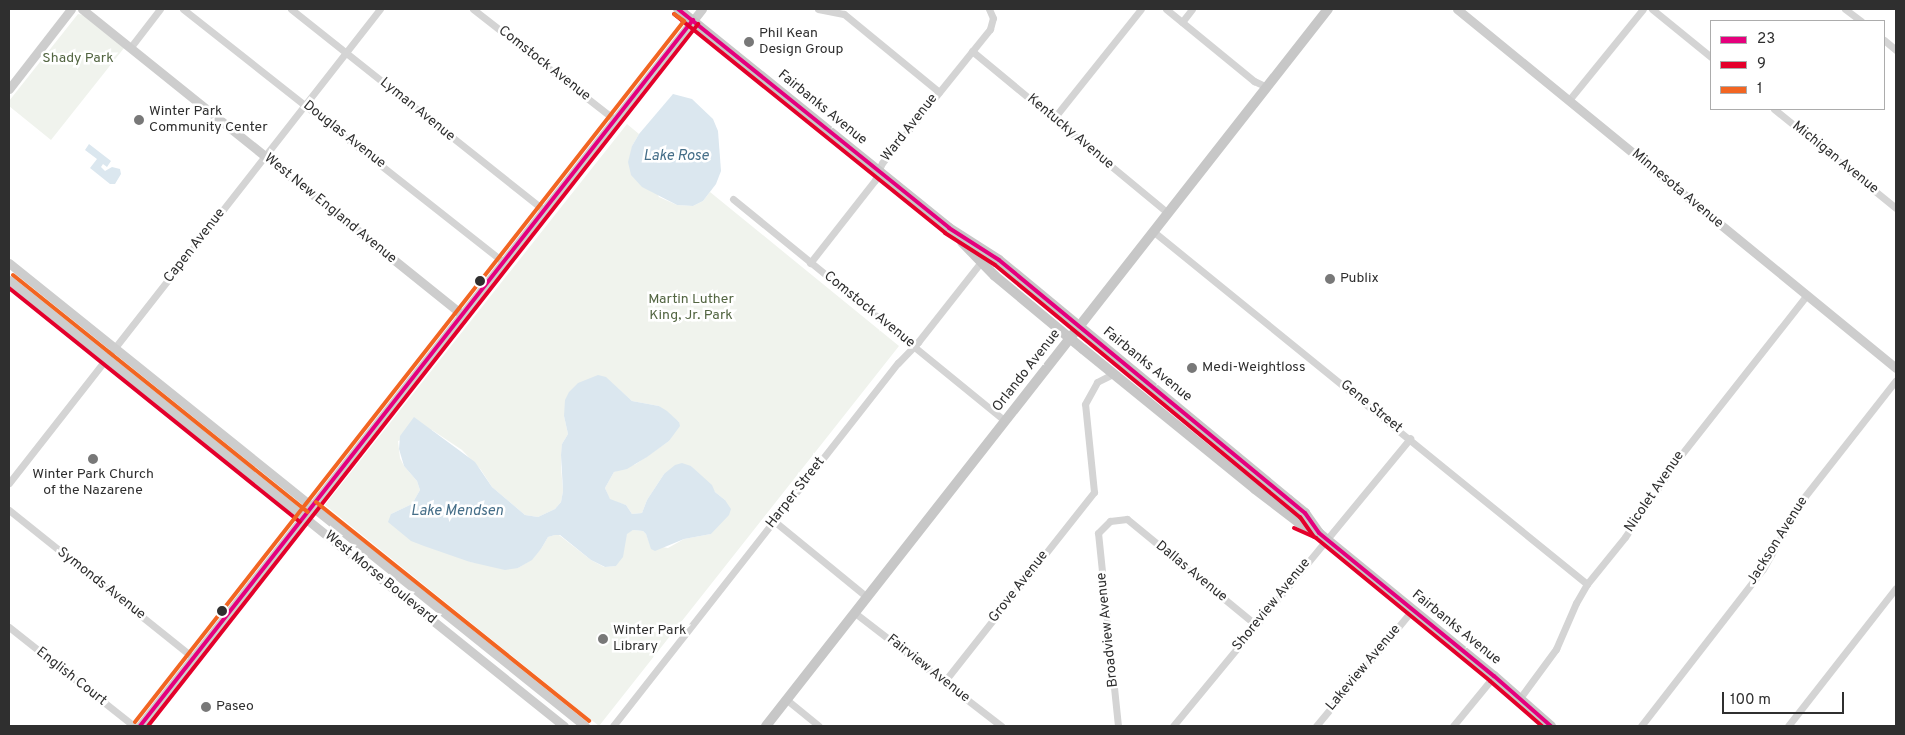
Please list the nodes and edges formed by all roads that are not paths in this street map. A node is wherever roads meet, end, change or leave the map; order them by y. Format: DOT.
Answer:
graph roads {
  1 [pos="72,9"];
  2 [pos="82,9"];
  3 [pos="160,9"];
  4 [pos="183,9"];
  5 [pos="291,9"];
  6 [pos="380,9"];
  7 [pos="473,9"];
  8 [pos="678,9"];
  9 [pos="702,9"];
  10 [pos="818,9"];
  11 [pos="852,9"];
  12 [pos="989,9"];
  13 [pos="1141,9"];
  14 [pos="1166,9"];
  15 [pos="1192,9"];
  16 [pos="1328,9"];
  17 [pos="1457,9"];
  18 [pos="1643,9"];
  19 [pos="1652,9"];
  20 [pos="1845,9"];
  21 [pos="844,14"];
  22 [pos="693,20"];
  23 [pos="1859,20"];
  24 [pos="1182,22"];
  25 [pos="1885,41"];
  26 [pos="130,48"];
  27 [pos="1896,50"];
  28 [pos="972,51"];
  29 [pos="346,53"];
  30 [pos="1710,56"];
  31 [pos="1267,87"];
  32 [pos="9,90"];
  33 [pos="939,92"];
  34 [pos="1569,100"];
  35 [pos="305,104"];
  36 [pos="1775,110"];
  37 [pos="1054,118"];
  38 [pos="615,120"];
  39 [pos="265,156"];
  40 [pos="878,172"];
  41 [pos="733,199"];
  42 [pos="1896,208"];
  43 [pos="544,210"];
  44 [pos="1168,213"];
  45 [pos="949,228"];
  46 [pos="1154,232"];
  47 [pos="503,262"];
  48 [pos="981,262"];
  49 [pos="9,263"];
  50 [pos="810,263"];
  51 [pos="9,280"];
  52 [pos="1806,296"];
  53 [pos="462,315"];
  54 [pos="1079,327"];
  55 [pos="1070,338"];
  56 [pos="913,346"];
  57 [pos="115,348"];
  58 [pos="107,359"];
  59 [pos="1896,368"];
  60 [pos="1113,374"];
  61 [pos="1896,380"];
  62 [pos="1005,421"];
  63 [pos="1410,438"];
  64 [pos="9,483"];
  65 [pos="312,507"];
  66 [pos="9,510"];
  67 [pos="304,517"];
  68 [pos="774,521"];
  69 [pos="1098,533"];
  70 [pos="1322,536"];
  71 [pos="1587,584"];
  72 [pos="1896,588"];
  73 [pos="867,597"];
  74 [pos="434,605"];
  75 [pos="1413,610"];
  76 [pos="855,613"];
  77 [pos="426,615"];
  78 [pos="1256,625"];
  79 [pos="9,627"];
  80 [pos="194,658"];
  81 [pos="1494,676"];
  82 [pos="944,682"];
  83 [pos="1520,698"];
  84 [pos="787,700"];
  85 [pos="134,726"];
  86 [pos="140,726"];
  87 [pos="564,726"];
  88 [pos="585,726"];
  89 [pos="613,726"];
  90 [pos="766,726"];
  91 [pos="819,726"];
  92 [pos="1001,726"];
  93 [pos="1118,726"];
  94 [pos="1173,726"];
  95 [pos="1316,726"];
  96 [pos="1452,726"];
  97 [pos="1552,726"];
  98 [pos="1641,726"];
  99 [pos="1788,726"];
  1 -- 32 [label="street"];
  2 -- 26 [label="street, West New England Avenue"];
  3 -- 26 [label="street"];
  4 -- 35 [label="street, Douglas Avenue"];
  5 -- 29 [label="street, Lyman Avenue"];
  6 -- 29 [label="street, Capen Avenue"];
  7 -- 38 [label="street, Comstock Avenue"];
  8 -- 22 [label="main road, Fairbanks Avenue"];
  9 -- 22 [label="street"];
  10 -- 21 [label="street"];
  11 -- 21 [label="street"];
  12 -- 28 [label="street, Ward Avenue"];
  13 -- 37 [label="street"];
  14 -- 24 [label="street"];
  15 -- 24 [label="street"];
  16 -- 31 [label="main road, Orlando Avenue"];
  17 -- 34 [label="street, Minnesota Avenue"];
  18 -- 34 [label="street"];
  19 -- 30 [label="street"];
  20 -- 23 [label="street"];
  21 -- 33 [label="street"];
  22 -- 38 [label="street"];
  22 -- 40 [label="main road, Fairbanks Avenue"];
  24 -- 31 [label="street"];
  25 -- 27 [label="street"];
  26 -- 39 [label="street, West New England Avenue"];
  28 -- 33 [label="street, Ward Avenue"];
  28 -- 37 [label="street, Kentucky Avenue"];
  29 -- 35 [label="street, Capen Avenue"];
  29 -- 43 [label="street, Lyman Avenue"];
  31 -- 44 [label="main road, Orlando Avenue"];
  33 -- 40 [label="street, Ward Avenue"];
  34 -- 52 [label="street, Minnesota Avenue"];
  35 -- 39 [label="street, Capen Avenue"];
  35 -- 47 [label="street, Douglas Avenue"];
  36 -- 42 [label="street, Michigan Avenue"];
  37 -- 44 [label="street, Kentucky Avenue"];
  38 -- 43 [label="street"];
  39 -- 53 [label="street, West New England Avenue"];
  39 -- 57 [label="street, Capen Avenue"];
  40 -- 45 [label="main road, Fairbanks Avenue"];
  40 -- 50 [label="street, Ward Avenue"];
  41 -- 50 [label="street, Comstock Avenue"];
  43 -- 47 [label="street"];
  44 -- 46 [label="main road, Orlando Avenue"];
  45 -- 48 [label="main road, Fairbanks Avenue"];
  45 -- 54 [label="main road, Fairbanks Avenue"];
  46 -- 54 [label="main road, Orlando Avenue"];
  46 -- 63 [label="street, Gene Street"];
  47 -- 53 [label="street"];
  48 -- 55 [label="main road, Fairbanks Avenue"];
  48 -- 56 [label="street, Harper Street"];
  49 -- 57 [label="street, West Morse Boulevard"];
  50 -- 56 [label="street, Comstock Avenue"];
  51 -- 58 [label="street, West Morse Boulevard"];
  52 -- 59 [label="street, Minnesota Avenue"];
  52 -- 71 [label="street, Nicolet Avenue"];
  53 -- 65 [label="street"];
  54 -- 55 [label="main road, Orlando Avenue"];
  54 -- 70 [label="main road, Fairbanks Avenue"];
  55 -- 60 [label="main road, Fairbanks Avenue"];
  55 -- 62 [label="main road, Orlando Avenue"];
  56 -- 62 [label="street, Comstock Avenue"];
  56 -- 68 [label="street, Harper Street"];
  57 -- 58 [label="street, Capen Avenue"];
  57 -- 65 [label="street, West Morse Boulevard"];
  58 -- 64 [label="street, Capen Avenue"];
  58 -- 67 [label="street, West Morse Boulevard"];
  60 -- 70 [label="main road, Fairbanks Avenue"];
  60 -- 82 [label="street, Grove Avenue"];
  61 -- 98 [label="street, Jackson Avenue"];
  62 -- 73 [label="main road, Orlando Avenue"];
  63 -- 70 [label="street, Shoreview Avenue"];
  63 -- 71 [label="street, Gene Street"];
  65 -- 67 [label="street"];
  65 -- 74 [label="street, West Morse Boulevard"];
  66 -- 80 [label="street, Symonds Avenue"];
  67 -- 77 [label="street, West Morse Boulevard"];
  67 -- 80 [label="street"];
  68 -- 73 [label="street"];
  68 -- 89 [label="street, Harper Street"];
  69 -- 78 [label="street, Dallas Avenue"];
  69 -- 93 [label="street, Broadview Avenue"];
  70 -- 75 [label="main road, Fairbanks Avenue"];
  70 -- 78 [label="street, Shoreview Avenue"];
  71 -- 83 [label="street, Nicolet Avenue"];
  72 -- 99 [label="street"];
  73 -- 76 [label="main road, Orlando Avenue"];
  74 -- 77 [label="street"];
  74 -- 88 [label="street, West Morse Boulevard"];
  75 -- 81 [label="main road, Fairbanks Avenue"];
  75 -- 95 [label="street, Lakeview Avenue"];
  76 -- 82 [label="street, Fairview Avenue"];
  76 -- 84 [label="main road, Orlando Avenue"];
  77 -- 87 [label="street, West Morse Boulevard"];
  78 -- 94 [label="street, Shoreview Avenue"];
  79 -- 85 [label="street, English Court"];
  80 -- 86 [label="street"];
  81 -- 83 [label="main road, Fairbanks Avenue"];
  81 -- 96 [label="street"];
  82 -- 92 [label="street, Fairview Avenue"];
  83 -- 97 [label="main road, Fairbanks Avenue"];
  84 -- 90 [label="main road, Orlando Avenue"];
  84 -- 91 [label="street"];
}
